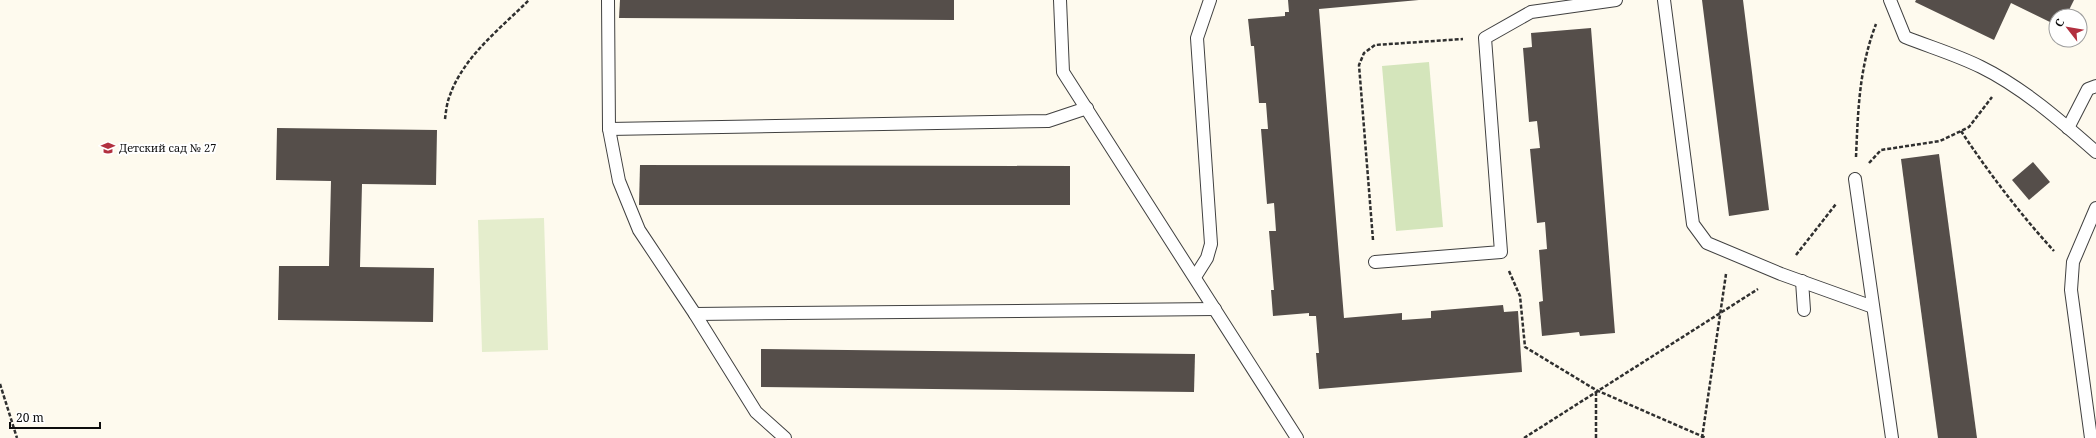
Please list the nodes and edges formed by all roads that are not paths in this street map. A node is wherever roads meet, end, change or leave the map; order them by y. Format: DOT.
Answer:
graph roads {
  1 [pos="608,0"];
  2 [pos="1060,0"];
  3 [pos="1210,0"];
  4 [pos="1616,0"];
  5 [pos="1664,0"];
  6 [pos="1890,0"];
  7 [pos="1558,4"];
  8 [pos="2096,86"];
  9 [pos="1088,108"];
  10 [pos="2068,128"];
  11 [pos="609,129"];
  12 [pos="2096,152"];
  13 [pos="1855,180"];
  14 [pos="2096,208"];
  15 [pos="1375,262"];
  16 [pos="1195,277"];
  17 [pos="1802,281"];
  18 [pos="1873,307"];
  19 [pos="1215,308"];
  20 [pos="1804,310"];
  21 [pos="695,314"];
  22 [pos="785,438"];
  23 [pos="1297,438"];
  24 [pos="1892,438"];
  25 [pos="2091,438"];
  1 -- 11 [label="lane"];
  2 -- 9 [label="lane"];
  3 -- 16 [label="lane"];
  4 -- 7 [label="lane"];
  5 -- 17 [label="lane"];
  6 -- 10 [label="lane"];
  7 -- 15 [label="lane"];
  8 -- 10 [label="lane"];
  9 -- 11 [label="lane"];
  9 -- 16 [label="lane"];
  10 -- 12 [label="lane"];
  11 -- 21 [label="lane"];
  13 -- 18 [label="lane"];
  14 -- 25 [label="lane"];
  16 -- 19 [label="lane"];
  17 -- 18 [label="lane"];
  17 -- 20 [label="lane"];
  18 -- 24 [label="lane"];
  19 -- 21 [label="lane"];
  19 -- 23 [label="lane"];
  21 -- 22 [label="lane"];
}
